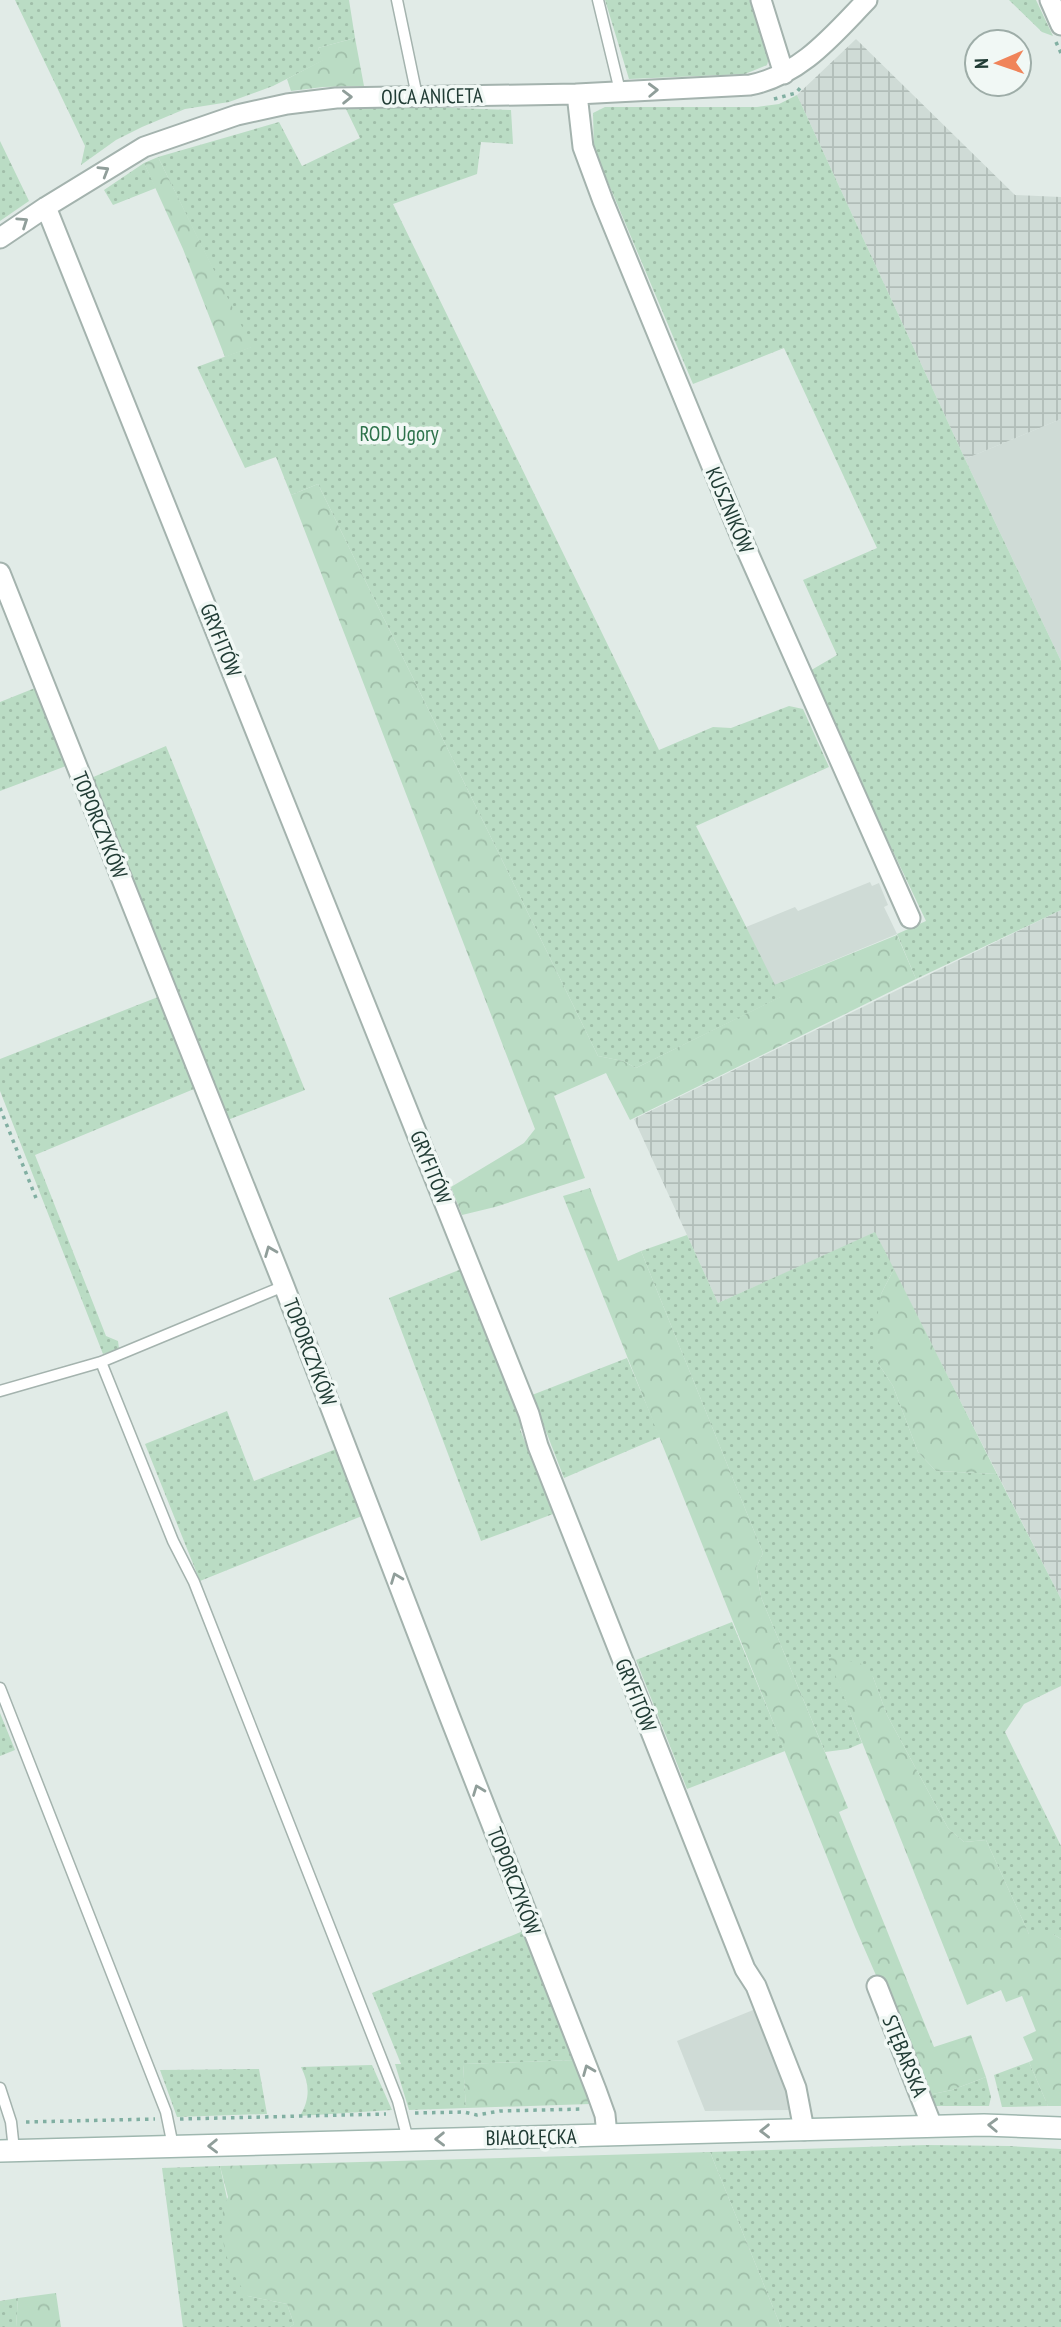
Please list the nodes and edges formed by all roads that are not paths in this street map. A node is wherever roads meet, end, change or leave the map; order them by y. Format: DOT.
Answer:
graph roads {
  1 [pos="397,0"];
  2 [pos="598,0"];
  3 [pos="761,0"];
  4 [pos="867,0"];
  5 [pos="1050,0"];
  6 [pos="1061,25"];
  7 [pos="784,74"];
  8 [pos="620,92"];
  9 [pos="578,94"];
  10 [pos="417,96"];
  11 [pos="46,207"];
  12 [pos="0,238"];
  13 [pos="0,573"];
  14 [pos="911,918"];
  15 [pos="285,1286"];
  16 [pos="101,1362"];
  17 [pos="0,1391"];
  18 [pos="0,1688"];
  19 [pos="877,1986"];
  20 [pos="0,2088"];
  21 [pos="606,2125"];
  22 [pos="932,2126"];
  23 [pos="1061,2128"];
  24 [pos="804,2130"];
  25 [pos="408,2140"];
  26 [pos="173,2147"];
  27 [pos="7,2151"];
  1 -- 10 [label="lane"];
  2 -- 8 [label="lane"];
  3 -- 7 [label="street"];
  4 -- 7 [label="street, OJCA ANICETA"];
  5 -- 6 [label="street"];
  8 -- 7 [label="street, OJCA ANICETA, one-way"];
  8 -- 9 [label="street, OJCA ANICETA"];
  9 -- 10 [label="street, OJCA ANICETA"];
  9 -- 14 [label="street, KUSZNIKÓW"];
  11 -- 10 [label="street, OJCA ANICETA, one-way"];
  12 -- 11 [label="street, OJCA ANICETA, one-way"];
  11 -- 24 [label="street, GRYFITÓW"];
  15 -- 13 [label="street, TOPORCZYKÓW, one-way"];
  15 -- 16 [label="lane"];
  21 -- 15 [label="street, TOPORCZYKÓW, one-way"];
  16 -- 17 [label="lane"];
  16 -- 25 [label="lane"];
  18 -- 26 [label="lane"];
  19 -- 22 [label="street, STĘBARSKA"];
  20 -- 27 [label="lane"];
  24 -- 21 [label="street, BIAŁOŁĘCKA, one-way"];
  21 -- 25 [label="street, BIAŁOŁĘCKA, one-way"];
  23 -- 22 [label="street, BIAŁOŁĘCKA, one-way"];
  22 -- 24 [label="street, BIAŁOŁĘCKA"];
  25 -- 26 [label="street, BIAŁOŁĘCKA, one-way"];
  26 -- 27 [label="street, BIAŁOŁĘCKA"];
}
